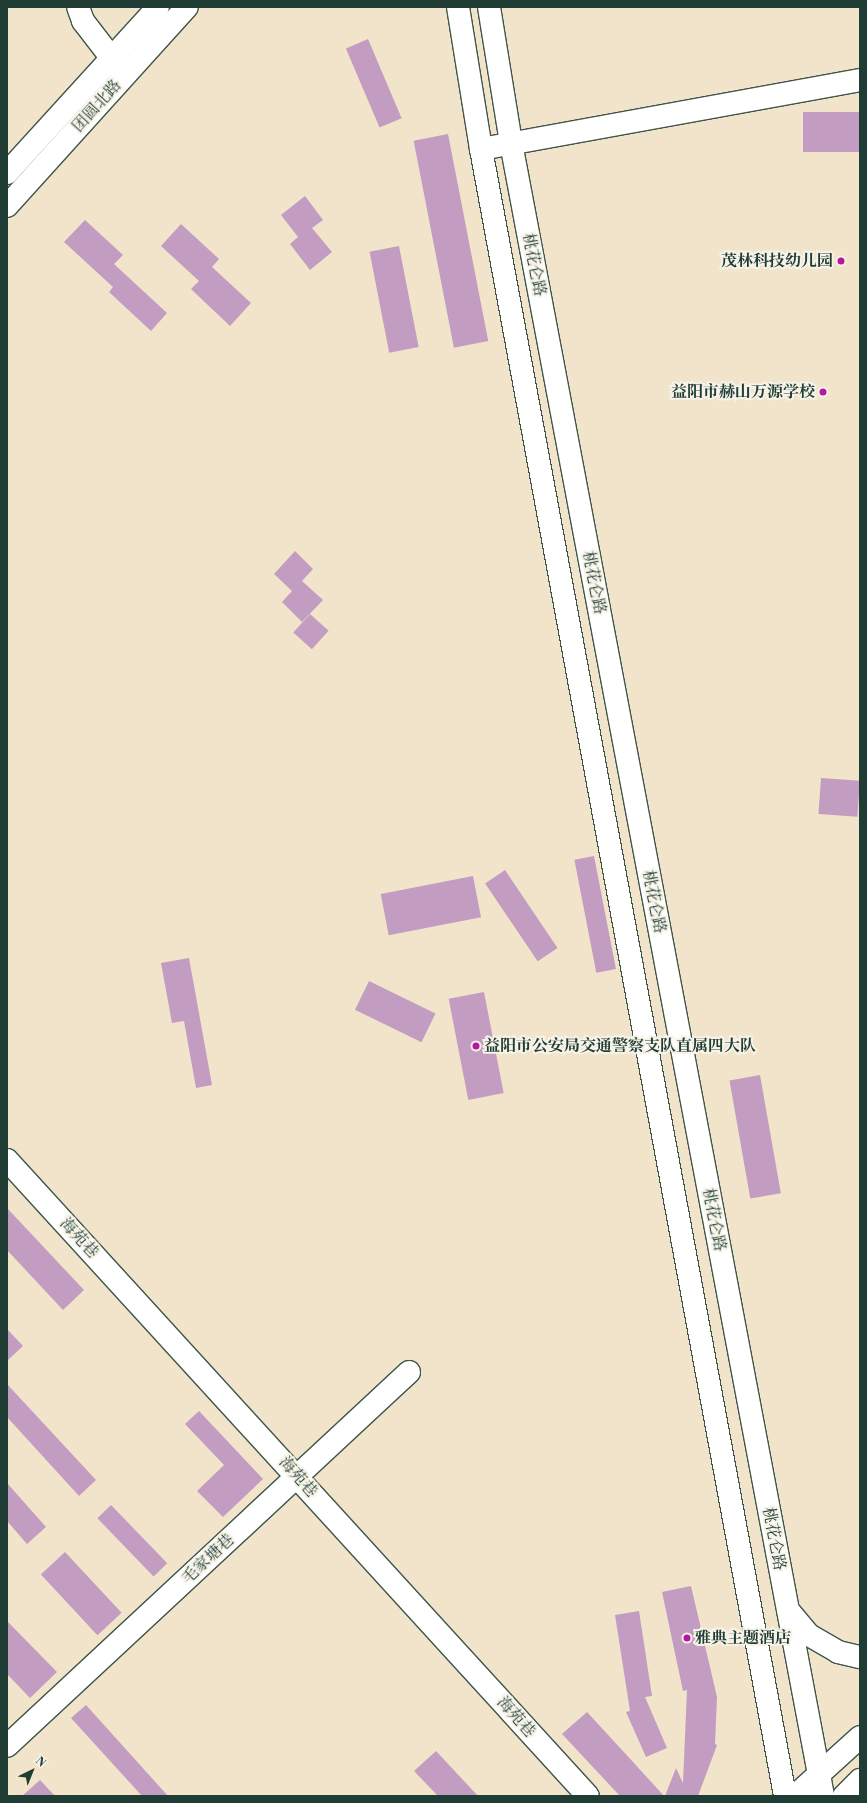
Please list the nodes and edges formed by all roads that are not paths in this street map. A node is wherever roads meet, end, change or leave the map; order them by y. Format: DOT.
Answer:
graph roads {
  1 [pos="78,7"];
  2 [pos="158,7"];
  3 [pos="187,7"];
  4 [pos="458,7"];
  5 [pos="489,7"];
  6 [pos="111,57"];
  7 [pos="125,75"];
  8 [pos="860,80"];
  9 [pos="511,143"];
  10 [pos="481,149"];
  11 [pos="7,173"];
  12 [pos="7,206"];
  13 [pos="7,1160"];
  14 [pos="409,1372"];
  15 [pos="298,1476"];
  16 [pos="787,1608"];
  17 [pos="860,1657"];
  18 [pos="860,1737"];
  19 [pos="7,1746"];
  20 [pos="860,1780"];
  21 [pos="821,1786"];
  22 [pos="588,1796"];
  23 [pos="785,1796"];
  24 [pos="794,1796"];
  25 [pos="844,1796"];
  1 -- 6 [label="main road"];
  2 -- 6 [label="main road, 团圆北路"];
  3 -- 7 [label="main road, 团圆北路"];
  4 -- 10 [label="main road, 桃花仑路"];
  5 -- 9 [label="main road, 桃花仑路"];
  6 -- 7 [label="main road"];
  6 -- 11 [label="main road, 团圆北路"];
  7 -- 12 [label="main road, 团圆北路"];
  8 -- 9 [label="main road"];
  9 -- 10 [label="main road"];
  9 -- 16 [label="main road, 桃花仑路"];
  10 -- 23 [label="main road, 桃花仑路"];
  13 -- 15 [label="main road, 海苑巷"];
  14 -- 15 [label="main road, 毛家塘巷"];
  15 -- 19 [label="main road, 毛家塘巷"];
  15 -- 22 [label="main road, 海苑巷"];
  16 -- 17 [label="main road"];
  16 -- 21 [label="main road, 桃花仑路"];
  18 -- 21 [label="main road"];
  20 -- 25 [label="main road"];
  21 -- 24 [label="main road"];
}
